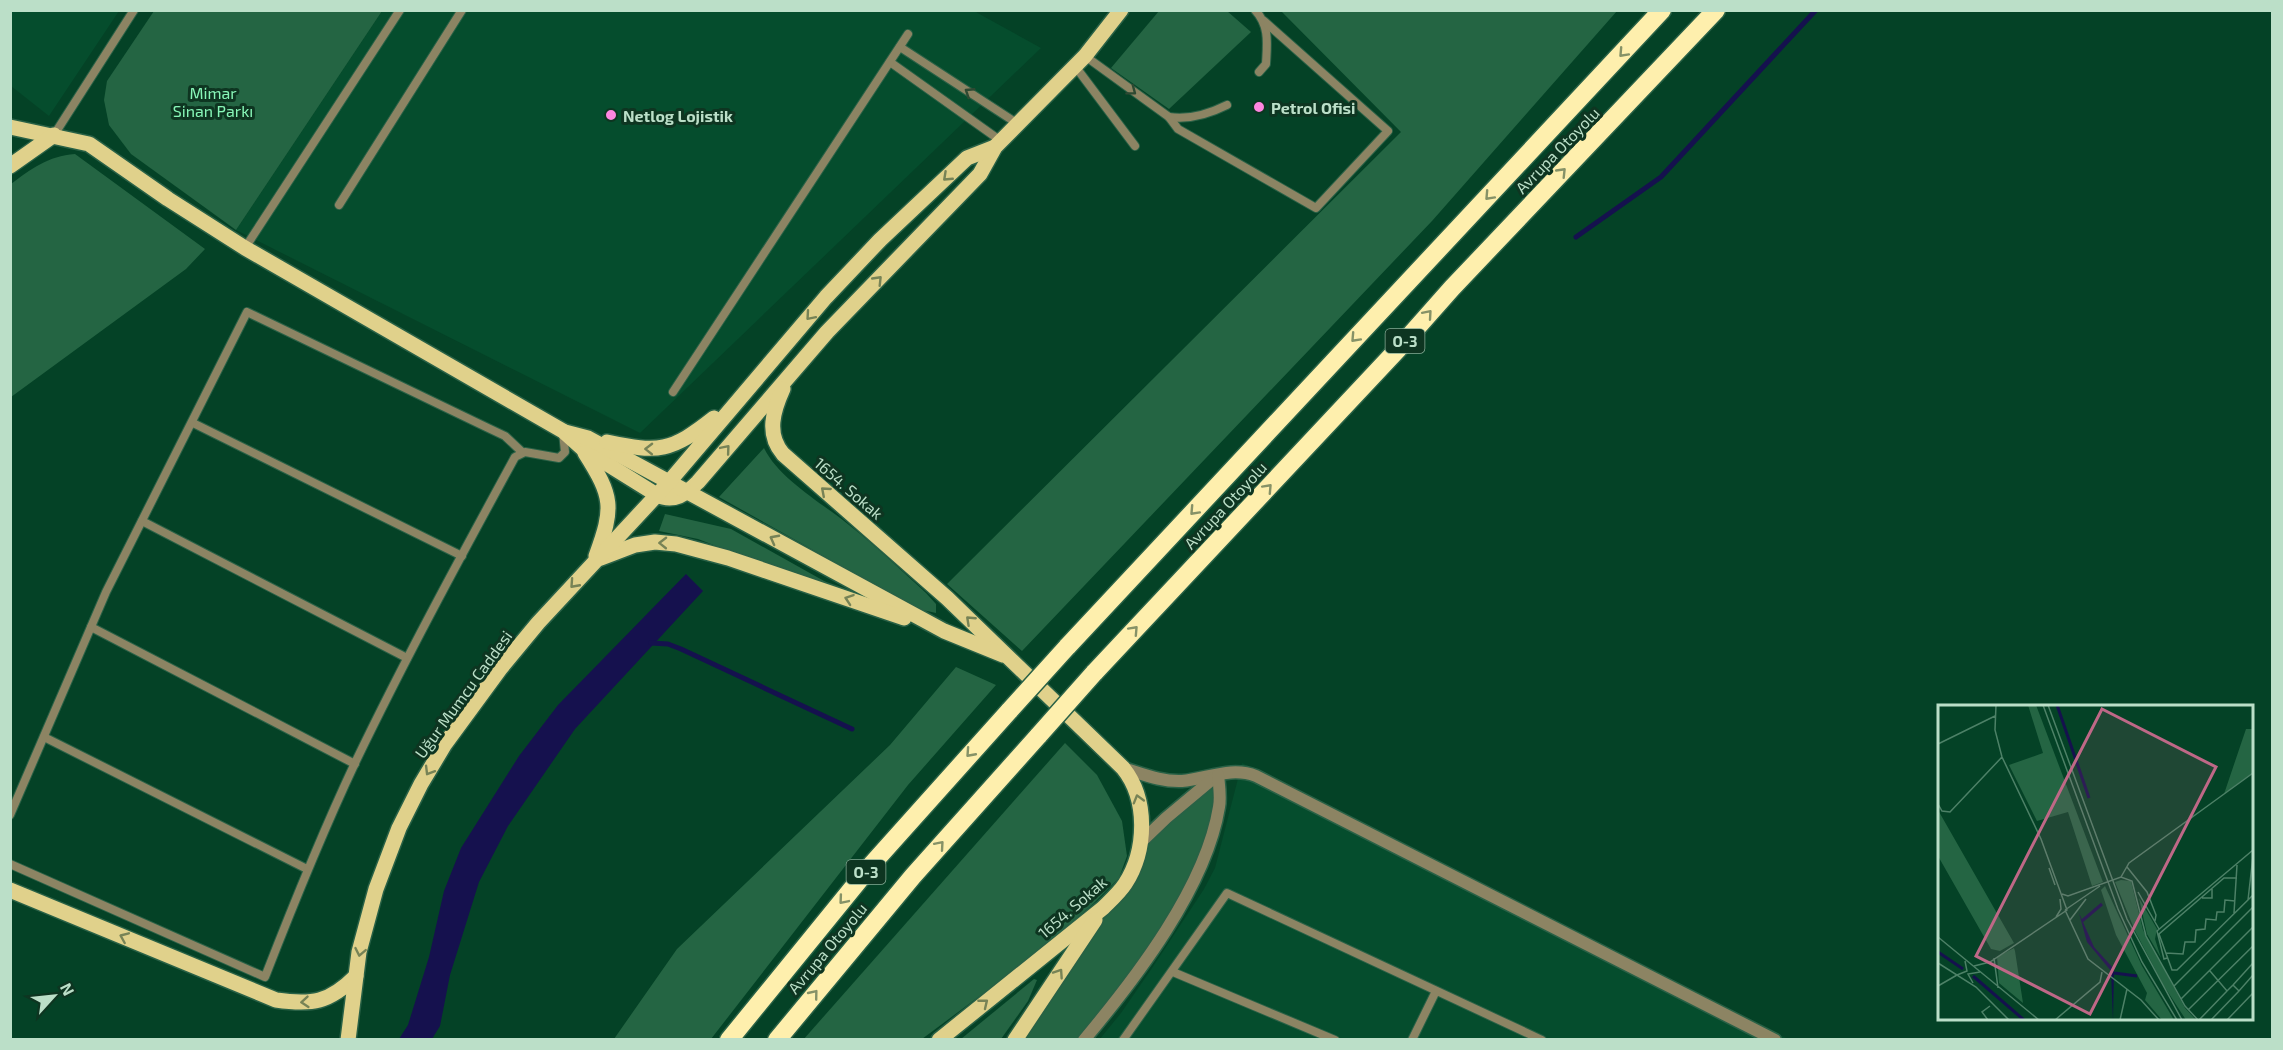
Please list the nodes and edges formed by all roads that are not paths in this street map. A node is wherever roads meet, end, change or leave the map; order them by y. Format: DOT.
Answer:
graph roads {
  1 [pos="134,10"];
  2 [pos="400,10"];
  3 [pos="462,10"];
  4 [pos="1121,10"];
  5 [pos="1255,10"];
  6 [pos="1662,10"];
  7 [pos="1716,10"];
  8 [pos="1264,21"];
  9 [pos="908,34"];
  10 [pos="900,47"];
  11 [pos="890,62"];
  12 [pos="1076,65"];
  13 [pos="1259,72"];
  14 [pos="1227,105"];
  15 [pos="1169,117"];
  16 [pos="1018,124"];
  17 [pos="10,127"];
  18 [pos="54,135"];
  19 [pos="998,144"];
  20 [pos="1135,146"];
  21 [pos="10,166"];
  22 [pos="339,205"];
  23 [pos="245,248"];
  24 [pos="795,369"];
  25 [pos="673,392"];
  26 [pos="736,402"];
  27 [pos="193,423"];
  28 [pos="563,431"];
  29 [pos="586,444"];
  30 [pos="522,452"];
  31 [pos="669,482"];
  32 [pos="687,492"];
  33 [pos="657,495"];
  34 [pos="142,521"];
  35 [pos="462,556"];
  36 [pos="594,561"];
  37 [pos="91,627"];
  38 [pos="944,632"];
  39 [pos="407,658"];
  40 [pos="1013,660"];
  41 [pos="44,737"];
  42 [pos="355,764"];
  43 [pos="1123,768"];
  44 [pos="1218,774"];
  45 [pos="10,816"];
  46 [pos="1140,843"];
  47 [pos="10,864"];
  48 [pos="308,869"];
  49 [pos="10,890"];
  50 [pos="1103,908"];
  51 [pos="1173,972"];
  52 [pos="356,976"];
  53 [pos="1436,991"];
  54 [pos="348,1040"];
  55 [pos="729,1040"];
  56 [pos="777,1040"];
  57 [pos="939,1040"];
  58 [pos="1015,1040"];
  59 [pos="1084,1040"];
  60 [pos="1124,1040"];
  61 [pos="1335,1040"];
  62 [pos="1412,1040"];
  63 [pos="1542,1040"];
  64 [pos="1775,1040"];
  1 -- 18 [label="lane"];
  2 -- 23 [label="lane"];
  3 -- 22 [label="lane"];
  4 -- 12 [label="main road"];
  5 -- 8 [label="lane"];
  6 -- 55 [label="highway, Avrupa Otoyolu / O-3, one-way, bridge"];
  56 -- 7 [label="highway, Avrupa Otoyolu / O-3, one-way, bridge"];
  8 -- 13 [label="lane"];
  8 -- 15 [label="lane"];
  9 -- 10 [label="lane"];
  10 -- 11 [label="lane"];
  16 -- 10 [label="lane, one-way"];
  11 -- 19 [label="lane"];
  11 -- 25 [label="lane"];
  12 -- 15 [label="lane, one-way"];
  12 -- 16 [label="main road"];
  12 -- 20 [label="lane"];
  14 -- 15 [label="lane"];
  16 -- 19 [label="main road"];
  17 -- 18 [label="main road"];
  18 -- 21 [label="main road"];
  18 -- 23 [label="main road"];
  24 -- 19 [label="main road, one-way"];
  19 -- 26 [label="main road, one-way"];
  23 -- 28 [label="main road"];
  32 -- 24 [label="main road, one-way"];
  40 -- 24 [label="main road, 1654. Sokak, one-way"];
  26 -- 29 [label="main road, one-way"];
  26 -- 31 [label="main road, Uğur Mumcu Caddesi"];
  27 -- 30 [label="lane"];
  27 -- 34 [label="lane"];
  27 -- 35 [label="lane"];
  28 -- 29 [label="main road"];
  28 -- 30 [label="lane"];
  29 -- 31 [label="main road, 1654. Sokak"];
  29 -- 33 [label="main road"];
  29 -- 36 [label="main road"];
  30 -- 35 [label="lane"];
  31 -- 32 [label="main road, 1654. Sokak"];
  31 -- 33 [label="main road, Uğur Mumcu Caddesi"];
  32 -- 33 [label="main road"];
  38 -- 32 [label="main road, 1654. Sokak, one-way"];
  33 -- 36 [label="main road, Uğur Mumcu Caddesi"];
  34 -- 37 [label="lane"];
  34 -- 39 [label="lane"];
  35 -- 39 [label="lane"];
  38 -- 36 [label="main road, one-way"];
  36 -- 52 [label="main road, Uğur Mumcu Caddesi, one-way"];
  37 -- 41 [label="lane"];
  37 -- 42 [label="lane"];
  38 -- 40 [label="main road, 1654. Sokak"];
  39 -- 42 [label="lane"];
  40 -- 43 [label="main road, 1654. Sokak"];
  41 -- 45 [label="lane"];
  41 -- 48 [label="lane"];
  42 -- 48 [label="lane"];
  43 -- 44 [label="street"];
  46 -- 43 [label="main road, 1654. Sokak, one-way"];
  44 -- 46 [label="street"];
  44 -- 59 [label="street"];
  44 -- 64 [label="street"];
  46 -- 50 [label="main road, 1654. Sokak"];
  47 -- 48 [label="lane"];
  52 -- 49 [label="main road, one-way"];
  57 -- 50 [label="main road, 1654. Sokak, one-way"];
  58 -- 50 [label="main road, one-way"];
  51 -- 53 [label="lane"];
  51 -- 60 [label="lane"];
  51 -- 61 [label="lane"];
  52 -- 54 [label="main road, Uğur Mumcu Caddesi"];
  53 -- 62 [label="lane"];
  53 -- 63 [label="lane"];
}
